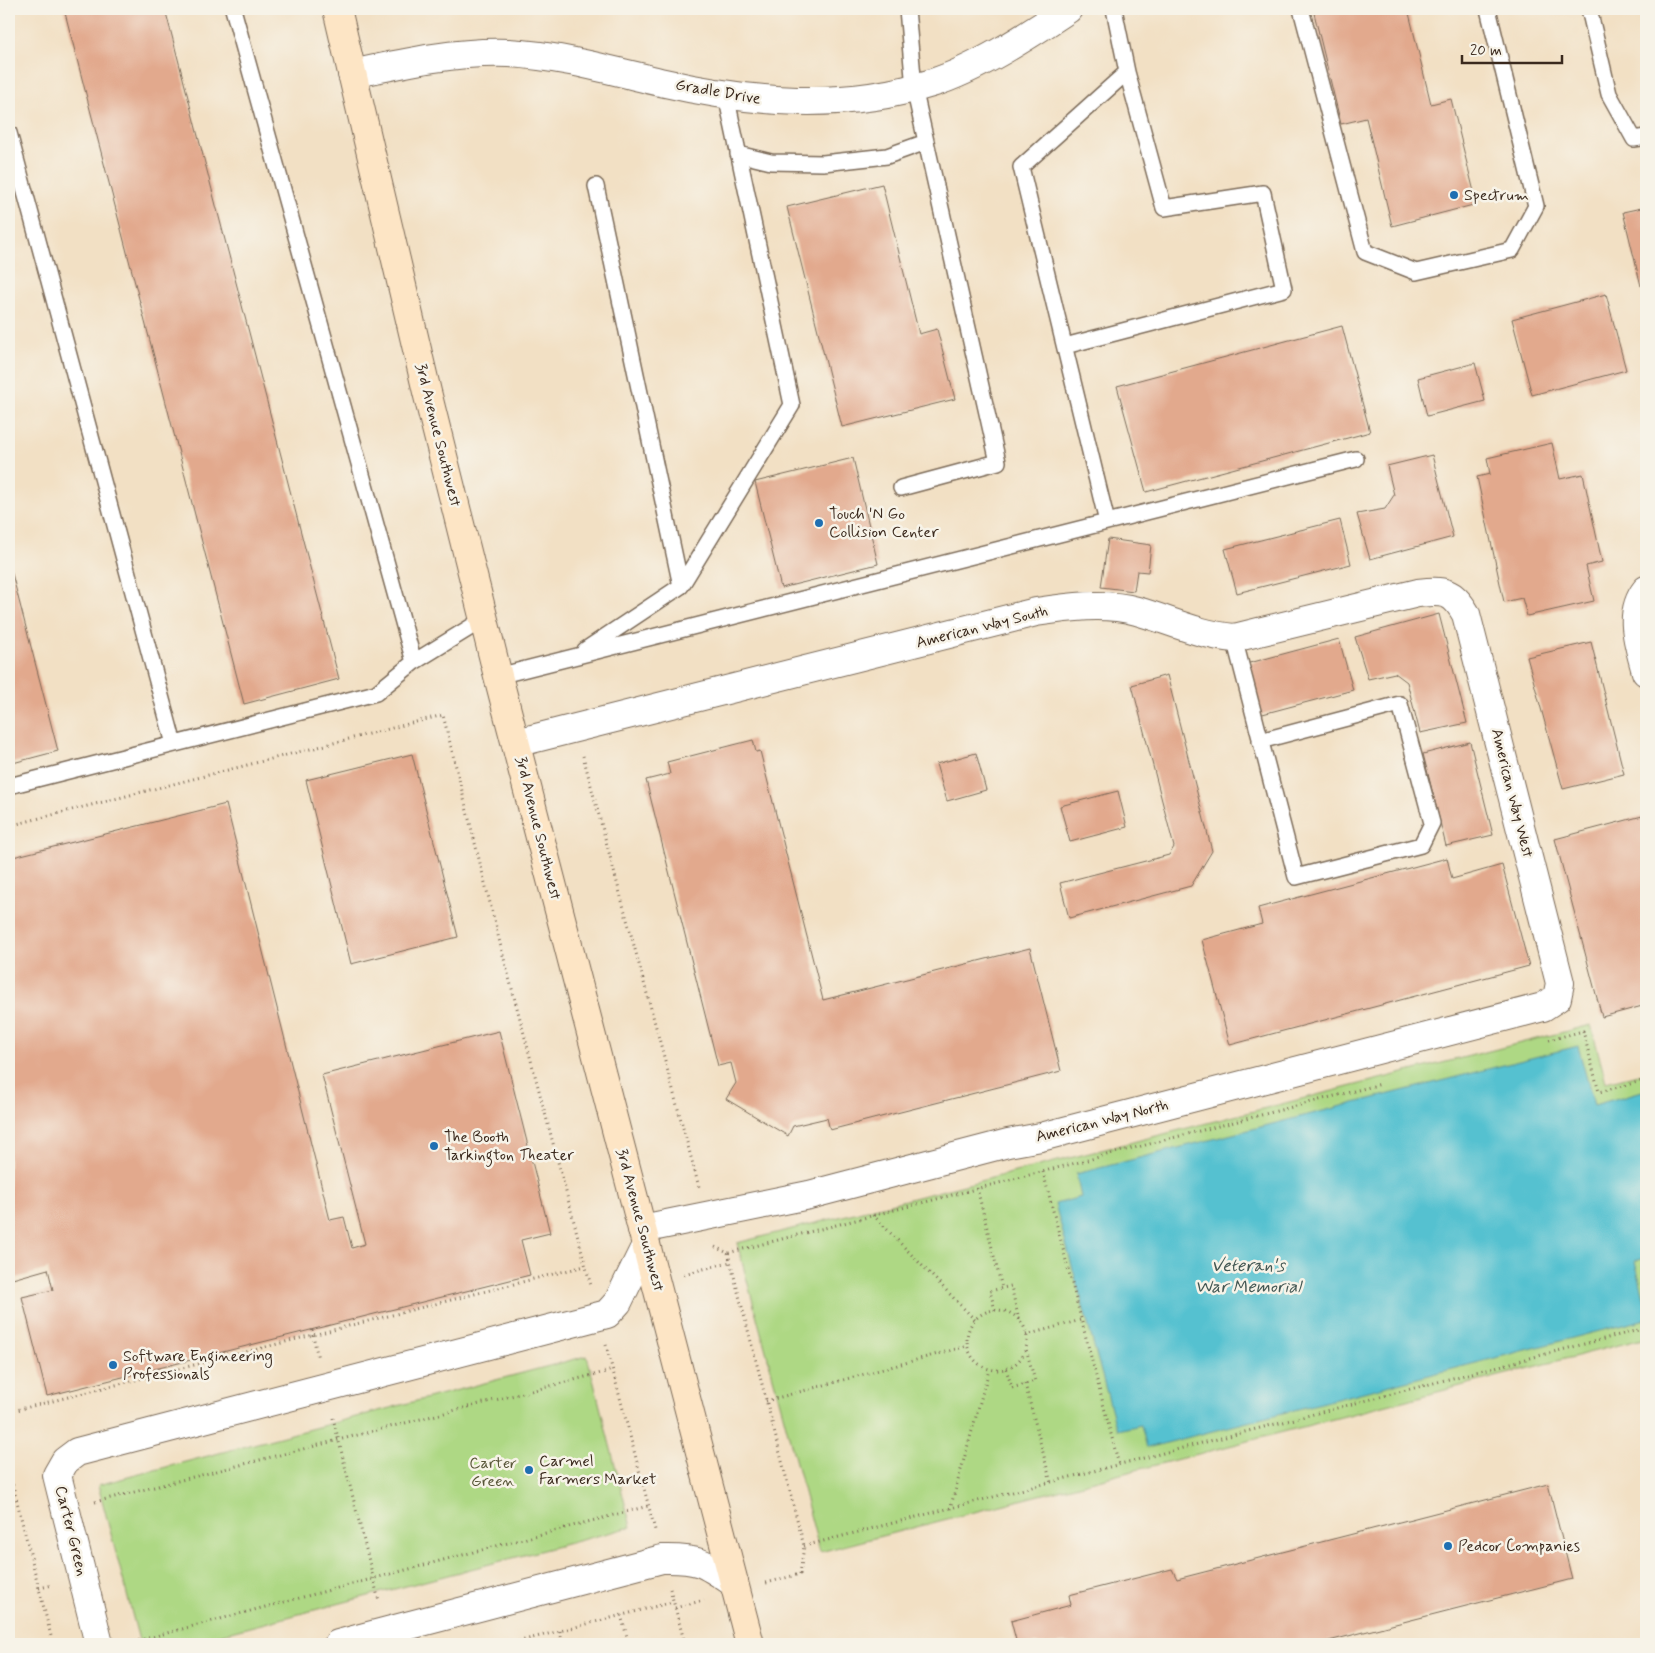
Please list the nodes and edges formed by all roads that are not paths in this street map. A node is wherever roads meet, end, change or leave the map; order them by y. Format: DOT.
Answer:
graph roads {
  1 [pos="233,9"];
  2 [pos="337,9"];
  3 [pos="907,9"];
  4 [pos="1068,9"];
  5 [pos="1114,9"];
  6 [pos="1300,9"];
  7 [pos="1488,9"];
  8 [pos="1588,9"];
  9 [pos="1127,72"];
  10 [pos="352,74"];
  11 [pos="914,88"];
  12 [pos="726,95"];
  13 [pos="9,133"];
  14 [pos="1646,137"];
  15 [pos="926,142"];
  16 [pos="738,154"];
  17 [pos="596,186"];
  18 [pos="1065,346"];
  19 [pos="1356,459"];
  20 [pos="901,488"];
  21 [pos="1107,522"];
  22 [pos="681,586"];
  23 [pos="1646,591"];
  24 [pos="1449,593"];
  25 [pos="484,619"];
  26 [pos="1234,638"];
  27 [pos="575,657"];
  28 [pos="414,662"];
  29 [pos="1646,672"];
  30 [pos="498,676"];
  31 [pos="1260,741"];
  32 [pos="516,743"];
  33 [pos="174,744"];
  34 [pos="9,786"];
  35 [pos="1557,998"];
  36 [pos="644,1237"];
  37 [pos="734,1583"];
  38 [pos="99,1644"];
  39 [pos="338,1644"];
  40 [pos="750,1644"];
  1 -- 28 [label="lane"];
  2 -- 10 [label="street, 3rd Avenue Southwest"];
  3 -- 11 [label="lane"];
  4 -- 11 [label="street, Gradle Drive"];
  5 -- 9 [label="lane"];
  6 -- 7 [label="lane"];
  8 -- 14 [label="lane"];
  9 -- 18 [label="lane"];
  9 -- 18 [label="lane"];
  10 -- 12 [label="street, Gradle Drive"];
  10 -- 25 [label="street, 3rd Avenue Southwest"];
  11 -- 12 [label="street, Gradle Drive"];
  11 -- 15 [label="lane"];
  12 -- 16 [label="lane"];
  13 -- 33 [label="lane"];
  15 -- 16 [label="lane"];
  15 -- 20 [label="lane"];
  16 -- 22 [label="lane"];
  17 -- 22 [label="lane"];
  18 -- 21 [label="lane"];
  19 -- 21 [label="lane"];
  21 -- 27 [label="lane"];
  22 -- 27 [label="lane"];
  23 -- 29 [label="street"];
  24 -- 26 [label="street, American Way South"];
  24 -- 35 [label="street, American Way West"];
  25 -- 28 [label="lane"];
  25 -- 30 [label="street, 3rd Avenue Southwest"];
  26 -- 31 [label="lane"];
  26 -- 32 [label="street, American Way South"];
  27 -- 30 [label="lane"];
  28 -- 33 [label="lane"];
  30 -- 32 [label="street, 3rd Avenue Southwest"];
  31 -- 31 [label="lane"];
  32 -- 36 [label="street, 3rd Avenue Southwest"];
  33 -- 34 [label="lane"];
  35 -- 36 [label="street, American Way North"];
  36 -- 37 [label="street, 3rd Avenue Southwest"];
  36 -- 38 [label="street, Carter Green"];
  37 -- 39 [label="street"];
  37 -- 40 [label="street, 3rd Avenue Southwest"];
}
